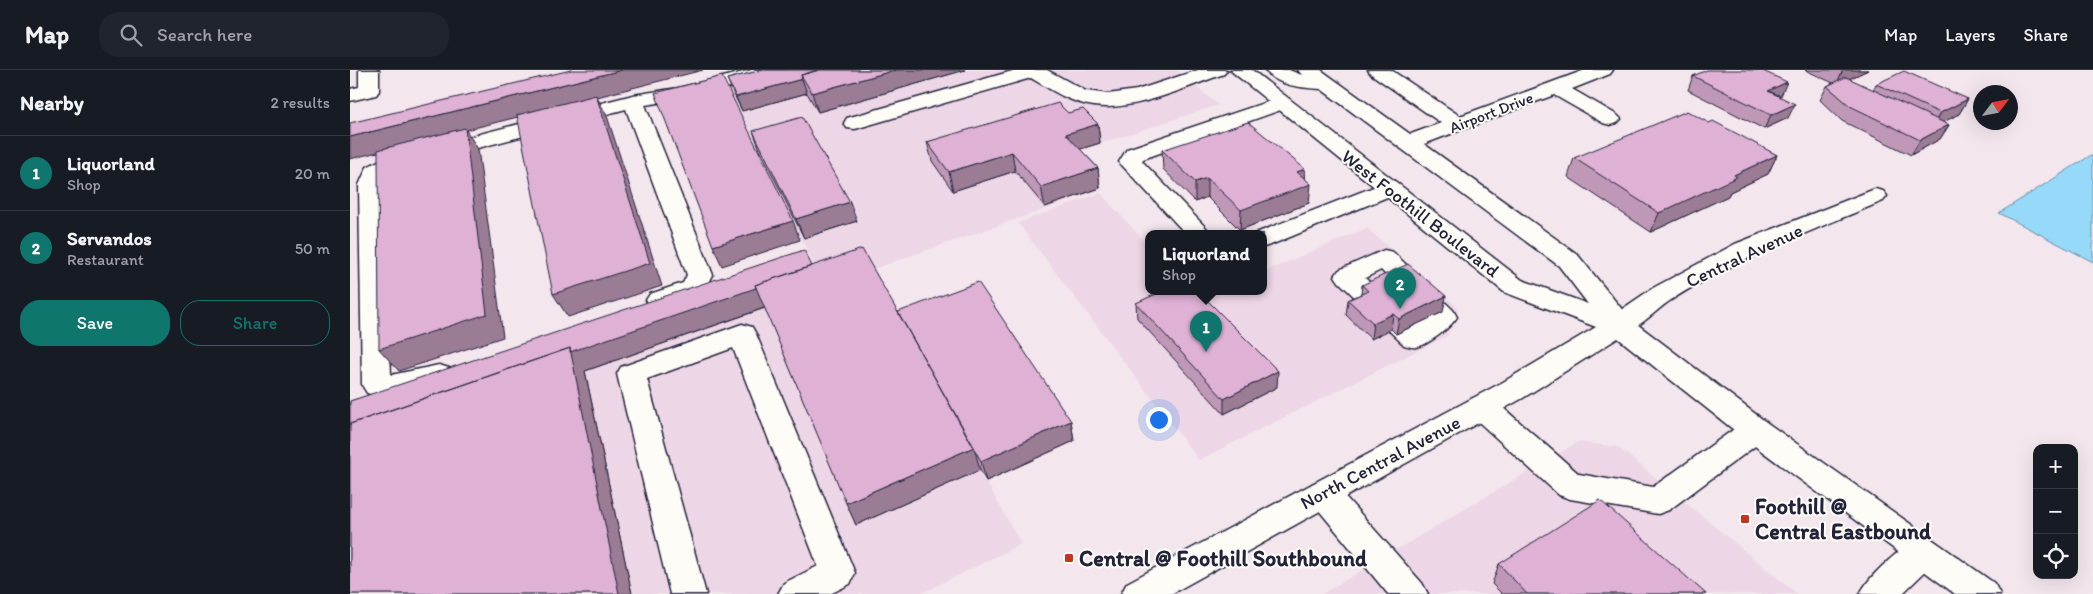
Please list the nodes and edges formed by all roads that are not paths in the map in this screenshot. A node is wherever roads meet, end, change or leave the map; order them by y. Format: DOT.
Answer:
graph roads {
  1 [pos="369,70"];
  2 [pos="776,70"];
  3 [pos="1217,70"];
  4 [pos="1240,70"];
  5 [pos="1275,70"];
  6 [pos="1308,70"];
  7 [pos="1378,70"];
  8 [pos="1603,70"];
  9 [pos="1036,71"];
  10 [pos="1326,83"];
  11 [pos="1556,88"];
  12 [pos="359,93"];
  13 [pos="633,101"];
  14 [pos="1282,103"];
  15 [pos="1610,119"];
  16 [pos="854,123"];
  17 [pos="1458,124"];
  18 [pos="1408,143"];
  19 [pos="1389,188"];
  20 [pos="1875,196"];
  21 [pos="1196,230"];
  22 [pos="1267,238"];
  23 [pos="637,308"];
  24 [pos="1619,325"];
  25 [pos="462,367"];
  26 [pos="1482,407"];
  27 [pos="1755,430"];
  28 [pos="1323,493"];
  29 [pos="1923,552"];
  30 [pos="688,594"];
  31 [pos="796,594"];
  32 [pos="1139,594"];
  33 [pos="1410,594"];
  34 [pos="1878,594"];
  35 [pos="1982,594"];
  1 -- 12 [label="main road"];
  2 -- 13 [label="main road"];
  3 -- 9 [label="main road"];
  4 -- 14 [label="main road, West Foothill Boulevard"];
  5 -- 10 [label="main road"];
  6 -- 10 [label="main road, West Foothill Boulevard"];
  7 -- 17 [label="main road"];
  8 -- 11 [label="main road, Airport Drive"];
  9 -- 16 [label="main road"];
  10 -- 18 [label="main road, West Foothill Boulevard"];
  11 -- 15 [label="main road"];
  11 -- 17 [label="main road, Airport Drive"];
  13 -- 23 [label="main road"];
  13 -- 25 [label="main road"];
  14 -- 19 [label="main road, West Foothill Boulevard"];
  14 -- 21 [label="main road"];
  17 -- 18 [label="main road, Airport Drive"];
  18 -- 24 [label="main road, West Foothill Boulevard"];
  19 -- 22 [label="main road"];
  19 -- 24 [label="main road, West Foothill Boulevard"];
  20 -- 24 [label="main road, Central Avenue"];
  24 -- 26 [label="main road, North Central Avenue"];
  24 -- 27 [label="main road, West Foothill Boulevard"];
  26 -- 27 [label="main road"];
  26 -- 28 [label="main road, North Central Avenue"];
  27 -- 29 [label="main road, West Foothill Boulevard"];
  28 -- 32 [label="main road, North Central Avenue"];
  28 -- 33 [label="main road"];
  29 -- 34 [label="main road"];
  29 -- 35 [label="main road, West Foothill Boulevard"];
  30 -- 31 [label="main road"];
}
